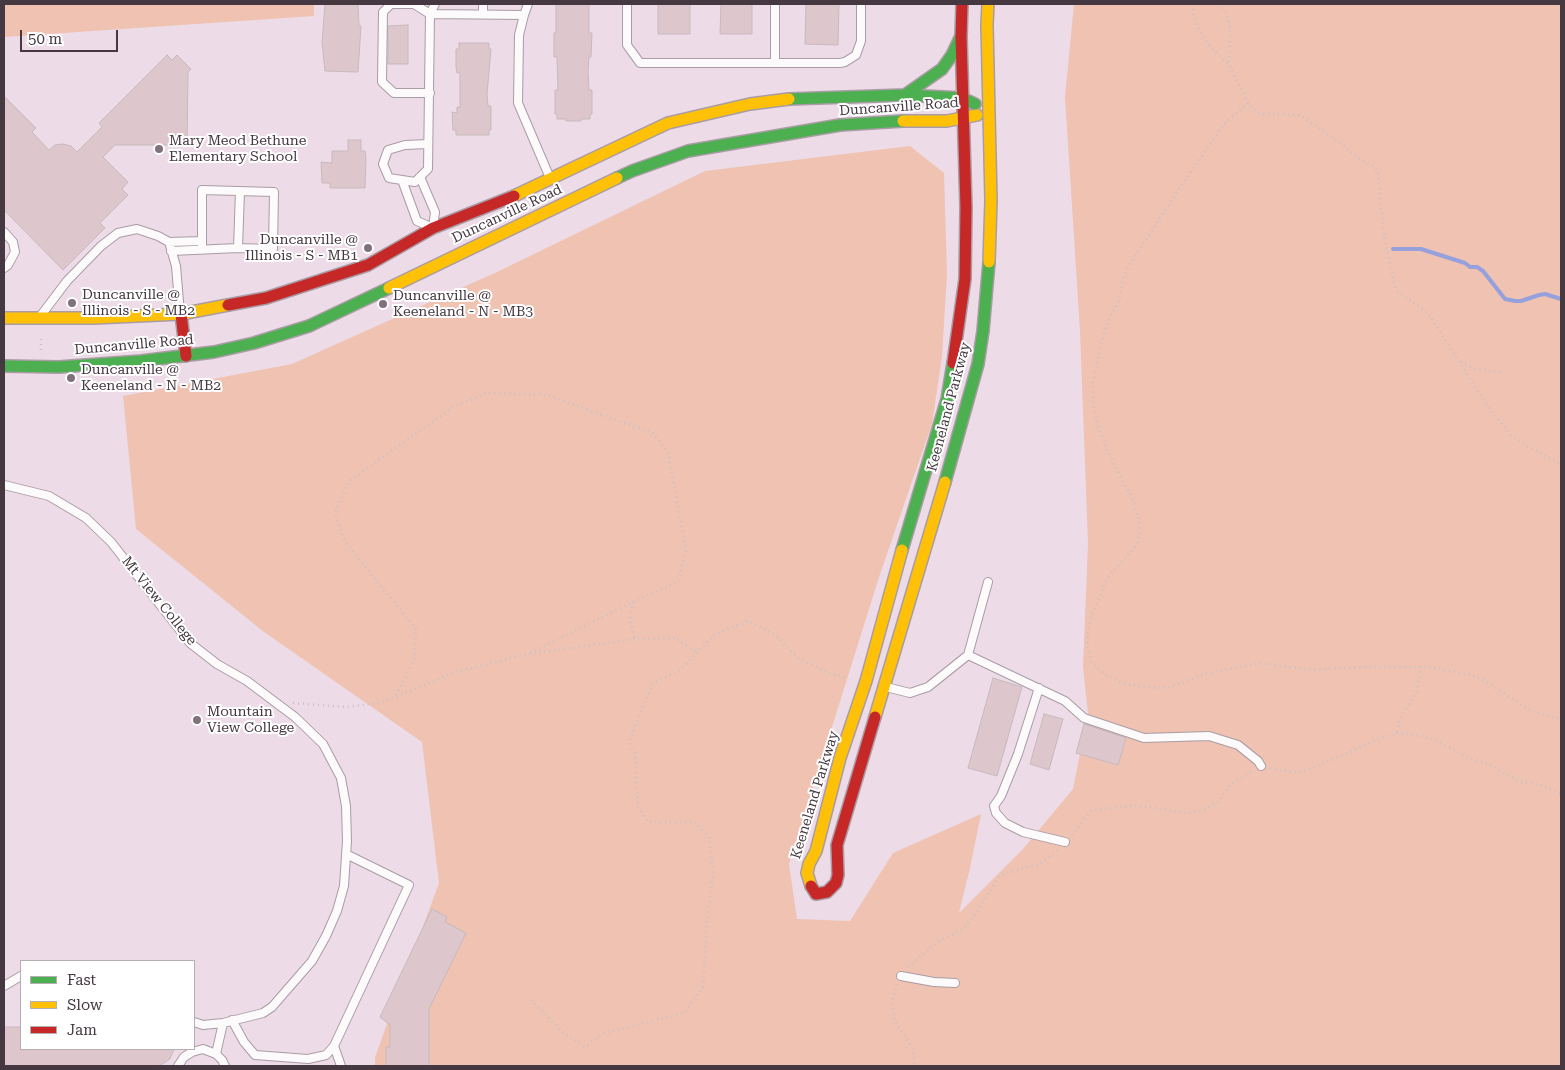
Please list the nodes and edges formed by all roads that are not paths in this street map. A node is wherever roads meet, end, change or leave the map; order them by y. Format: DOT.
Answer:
graph roads {
  1 [pos="435,4"];
  2 [pos="483,4"];
  3 [pos="528,4"];
  4 [pos="627,4"];
  5 [pos="775,4"];
  6 [pos="861,4"];
  7 [pos="962,4"];
  8 [pos="988,4"];
  9 [pos="430,14"];
  10 [pos="483,14"];
  11 [pos="524,15"];
  12 [pos="961,37"];
  13 [pos="775,63"];
  14 [pos="430,93"];
  15 [pos="905,95"];
  16 [pos="962,98"];
  17 [pos="990,110"];
  18 [pos="963,119"];
  19 [pos="428,144"];
  20 [pos="420,177"];
  21 [pos="550,178"];
  22 [pos="402,180"];
  23 [pos="240,191"];
  24 [pos="978,201"];
  25 [pos="4,232"];
  26 [pos="434,232"];
  27 [pos="169,242"];
  28 [pos="202,246"];
  29 [pos="238,248"];
  30 [pos="171,251"];
  31 [pos="4,268"];
  32 [pos="181,314"];
  33 [pos="4,318"];
  34 [pos="39,318"];
  35 [pos="186,356"];
  36 [pos="4,366"];
  37 [pos="4,485"];
  38 [pos="988,582"];
  39 [pos="968,655"];
  40 [pos="866,681"];
  41 [pos="884,686"];
  42 [pos="1038,688"];
  43 [pos="1261,766"];
  44 [pos="1066,842"];
  45 [pos="346,854"];
  46 [pos="901,976"];
  47 [pos="20,977"];
  48 [pos="955,983"];
  49 [pos="4,986"];
  50 [pos="232,1020"];
  51 [pos="195,1022"];
  52 [pos="223,1023"];
  53 [pos="334,1046"];
  54 [pos="192,1050"];
  55 [pos="216,1054"];
  56 [pos="178,1066"];
  57 [pos="226,1066"];
  58 [pos="342,1066"];
  1 -- 9 [label="lane"];
  2 -- 10 [label="lane"];
  3 -- 11 [label="lane"];
  4 -- 13 [label="lane"];
  5 -- 13 [label="lane"];
  6 -- 13 [label="lane"];
  7 -- 12 [label="main road, Keeneland Parkway"];
  8 -- 17 [label="main road, Keeneland Parkway"];
  9 -- 10 [label="lane"];
  9 -- 14 [label="lane"];
  9 -- 14 [label="lane"];
  10 -- 11 [label="lane"];
  11 -- 21 [label="lane"];
  12 -- 15 [label="main road"];
  12 -- 16 [label="main road, Keeneland Parkway"];
  14 -- 19 [label="lane"];
  15 -- 16 [label="main road, Duncanville Road"];
  15 -- 21 [label="main road, Duncanville Road"];
  16 -- 17 [label="main road, Duncanville Road"];
  16 -- 18 [label="main road, Keeneland Parkway"];
  17 -- 18 [label="main road, Duncanville Road"];
  17 -- 24 [label="main road, Keeneland Parkway"];
  18 -- 24 [label="main road, Keeneland Parkway"];
  18 -- 35 [label="main road, Duncanville Road"];
  19 -- 20 [label="lane"];
  19 -- 22 [label="lane"];
  20 -- 22 [label="lane"];
  20 -- 26 [label="lane"];
  21 -- 26 [label="main road, Duncanville Road"];
  22 -- 26 [label="lane"];
  23 -- 28 [label="lane"];
  23 -- 29 [label="lane"];
  23 -- 29 [label="lane"];
  24 -- 40 [label="main road, Keeneland Parkway"];
  24 -- 41 [label="main road, Keeneland Parkway"];
  25 -- 31 [label="lane"];
  26 -- 32 [label="main road, Duncanville Road"];
  27 -- 28 [label="lane"];
  27 -- 30 [label="lane"];
  27 -- 34 [label="lane"];
  28 -- 29 [label="lane"];
  28 -- 30 [label="lane"];
  30 -- 32 [label="lane"];
  32 -- 34 [label="main road, Duncanville Road"];
  32 -- 35 [label="main road"];
  33 -- 34 [label="main road, Duncanville Road"];
  35 -- 36 [label="main road, Duncanville Road"];
  37 -- 45 [label="lane, Mt View College"];
  38 -- 39 [label="lane"];
  39 -- 41 [label="lane"];
  39 -- 42 [label="lane"];
  40 -- 41 [label="lane"];
  40 -- 41 [label="main road, Keeneland Parkway"];
  42 -- 43 [label="lane"];
  42 -- 44 [label="lane"];
  45 -- 50 [label="lane, Mt View College"];
  45 -- 53 [label="lane"];
  46 -- 48 [label="lane"];
  47 -- 49 [label="lane"];
  50 -- 52 [label="lane, Mt View College"];
  50 -- 53 [label="lane"];
  51 -- 52 [label="lane, Mt View College"];
  52 -- 55 [label="lane"];
  53 -- 58 [label="lane"];
  54 -- 55 [label="lane"];
  54 -- 56 [label="lane"];
  55 -- 57 [label="lane"];
}
